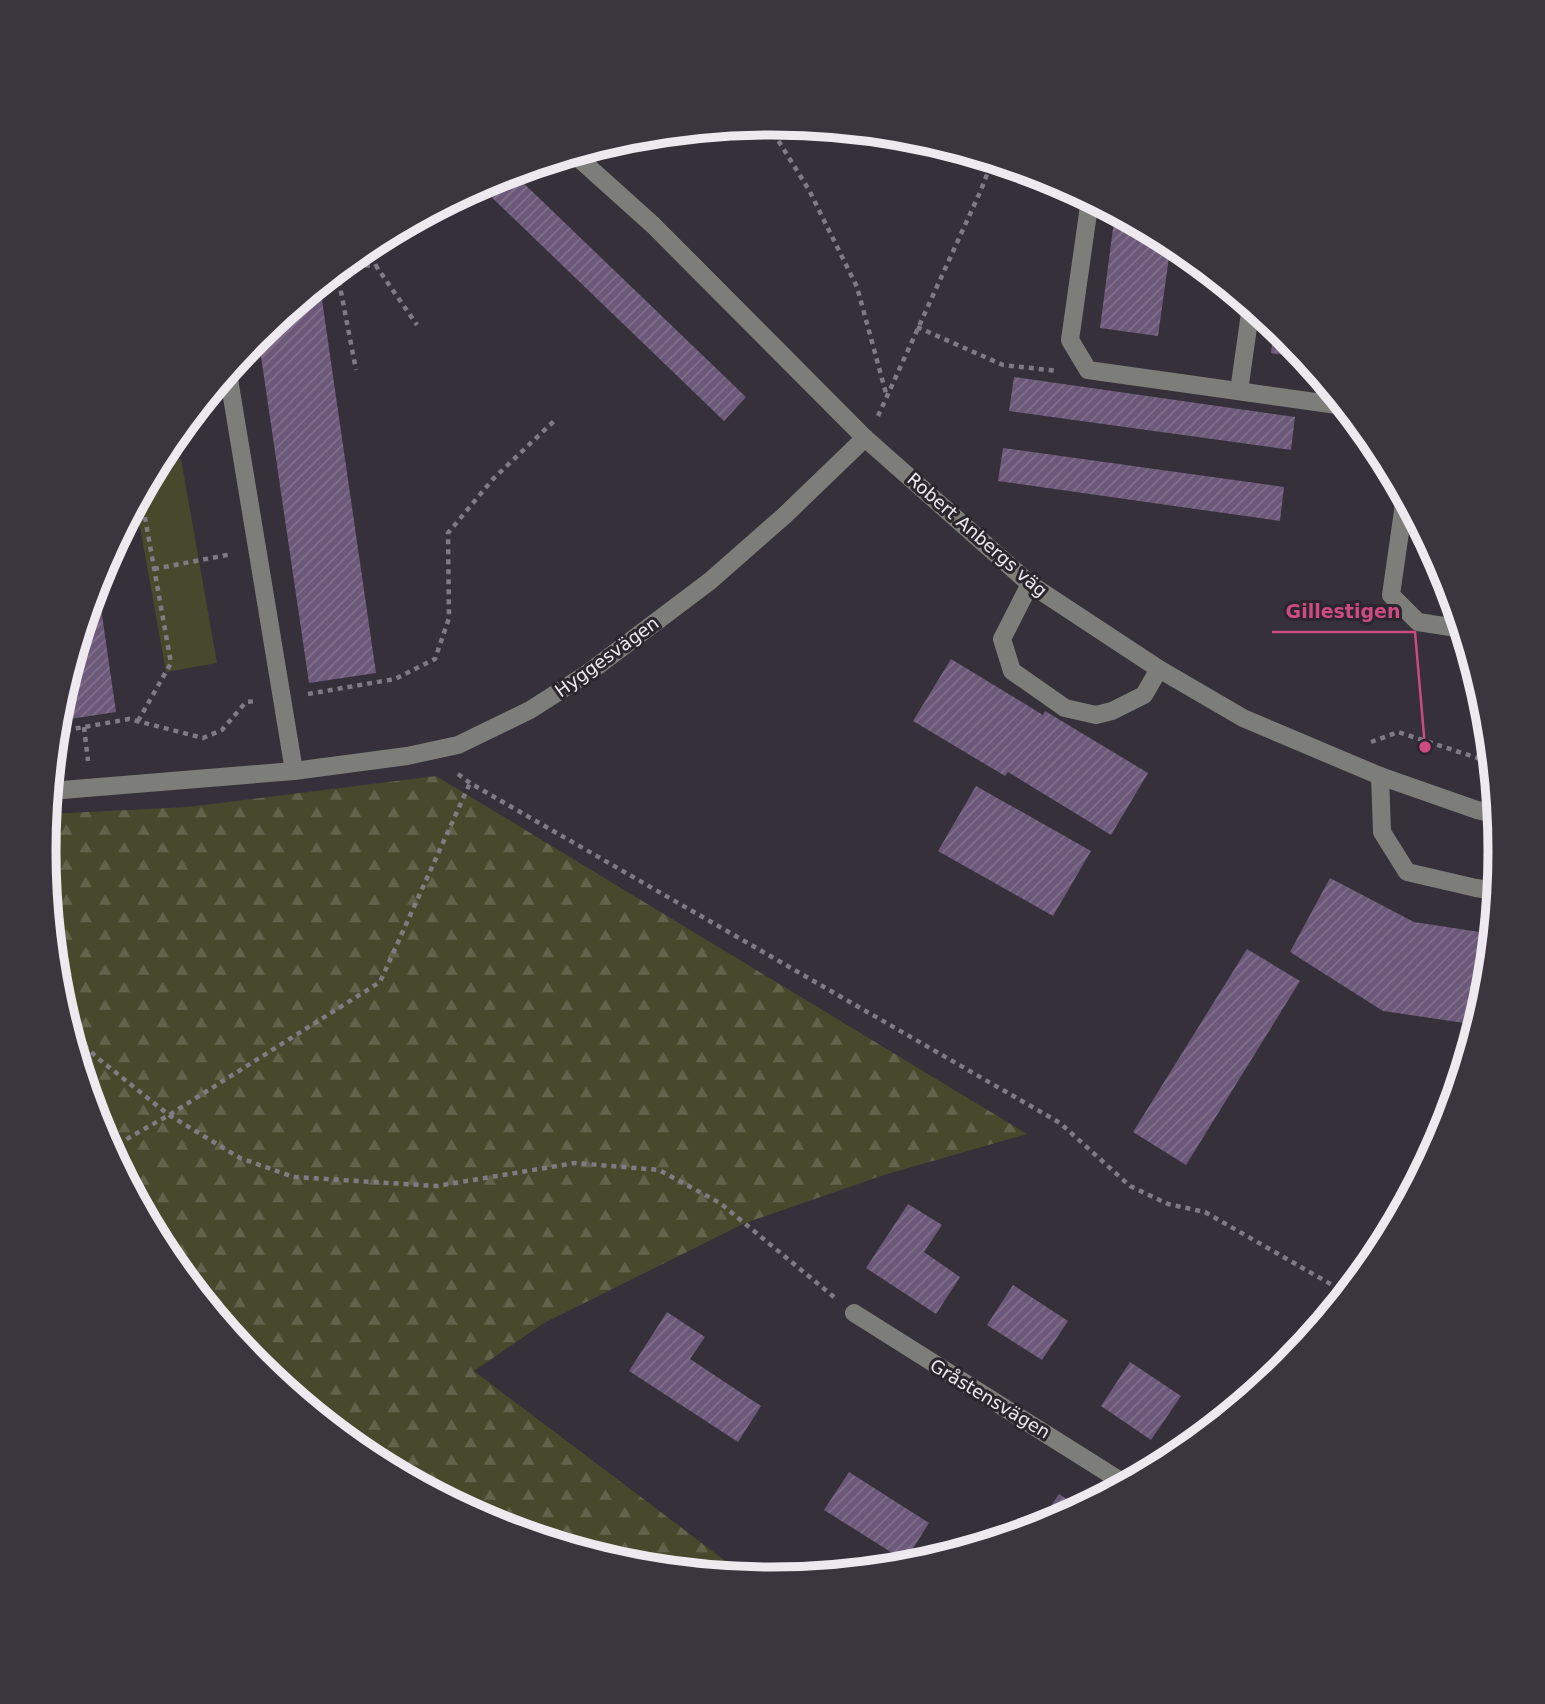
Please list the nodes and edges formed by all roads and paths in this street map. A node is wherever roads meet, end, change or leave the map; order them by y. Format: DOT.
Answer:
graph roads {
  1 [pos="775,135"];
  2 [pos="582,161"];
  3 [pos="989,170"];
  4 [pos="1089,209"];
  5 [pos="373,257"];
  6 [pos="362,265"];
  7 [pos="376,266"];
  8 [pos="339,282"];
  9 [pos="1249,317"];
  10 [pos="417,325"];
  11 [pos="917,327"];
  12 [pos="1079,355"];
  13 [pos="356,370"];
  14 [pos="230,385"];
  15 [pos="1239,391"];
  16 [pos="887,398"];
  17 [pos="1330,403"];
  18 [pos="869,405"];
  19 [pos="878,414"];
  20 [pos="554,421"];
  21 [pos="888,423"];
  22 [pos="865,438"];
  23 [pos="144,510"];
  24 [pos="1403,512"];
  25 [pos="448,533"];
  26 [pos="257,549"];
  27 [pos="154,569"];
  28 [pos="1030,584"];
  29 [pos="1453,627"];
  30 [pos="1158,669"];
  31 [pos="138,721"];
  32 [pos="1368,743"];
  33 [pos="430,751"];
  34 [pos="1483,760"];
  35 [pos="294,771"];
  36 [pos="1380,776"];
  37 [pos="470,783"];
  38 [pos="59,789"];
  39 [pos="1487,812"];
  40 [pos="1487,889"];
  41 [pos="82,1044"];
  42 [pos="169,1115"];
  43 [pos="119,1143"];
  44 [pos="1340,1289"];
  45 [pos="854,1313"];
  46 [pos="1118,1480"];
  1 -- 16 [label="path"];
  2 -- 22 [label="street, Robert Anbergs väg"];
  3 -- 11 [label="path"];
  4 -- 12 [label="street"];
  5 -- 7 [label="path"];
  6 -- 7 [label="path"];
  7 -- 10 [label="path"];
  8 -- 13 [label="path"];
  9 -- 15 [label="street"];
  11 -- 12 [label="path"];
  11 -- 16 [label="path"];
  12 -- 15 [label="street"];
  14 -- 26 [label="street"];
  15 -- 17 [label="street"];
  16 -- 19 [label="path"];
  18 -- 19 [label="path"];
  19 -- 21 [label="path"];
  19 -- 22 [label="path"];
  20 -- 25 [label="path"];
  22 -- 28 [label="street, Robert Anbergs väg"];
  22 -- 33 [label="street, Hyggesvägen"];
  23 -- 27 [label="path"];
  24 -- 29 [label="street"];
  26 -- 27 [label="path"];
  26 -- 35 [label="street"];
  27 -- 31 [label="path"];
  28 -- 30 [label="street, Robert Anbergs väg"];
  28 -- 30 [label="street"];
  30 -- 36 [label="street, Robert Anbergs väg"];
  32 -- 34 [label="path"];
  33 -- 35 [label="street, Hyggesvägen"];
  33 -- 37 [label="path"];
  35 -- 38 [label="street, Hyggesvägen"];
  36 -- 39 [label="street, Robert Anbergs väg"];
  36 -- 40 [label="street"];
  37 -- 42 [label="path"];
  37 -- 44 [label="path"];
  41 -- 42 [label="path"];
  42 -- 43 [label="path"];
  42 -- 45 [label="path"];
  45 -- 46 [label="street, Gråstensvägen"];
}
